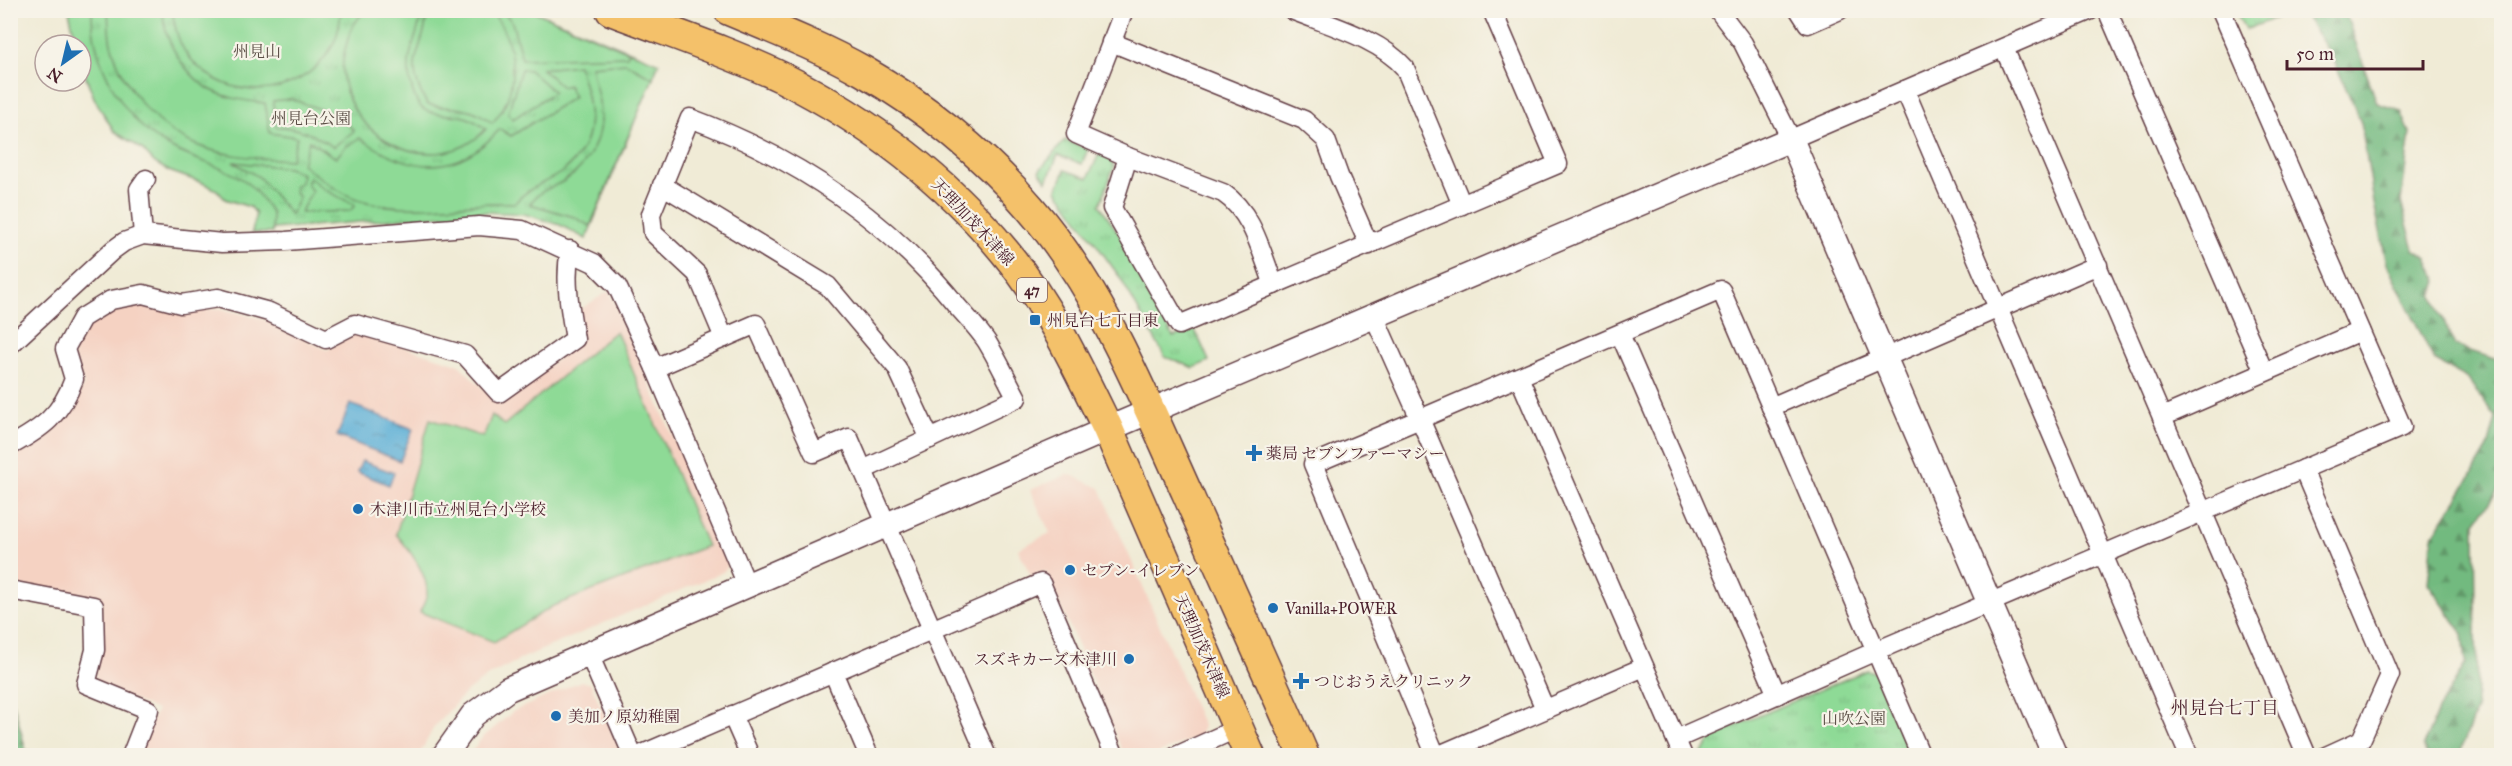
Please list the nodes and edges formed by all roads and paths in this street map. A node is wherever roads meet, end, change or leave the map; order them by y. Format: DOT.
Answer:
graph roads {
  1 [pos="612,10"];
  2 [pos="729,10"];
  3 [pos="1124,10"];
  4 [pos="1292,10"];
  5 [pos="1492,10"];
  6 [pos="1718,10"];
  7 [pos="1799,10"];
  8 [pos="1840,10"];
  9 [pos="2091,10"];
  10 [pos="2107,10"];
  11 [pos="2221,10"];
  12 [pos="1112,42"];
  13 [pos="2004,48"];
  14 [pos="1905,90"];
  15 [pos="1791,139"];
  16 [pos="1128,157"];
  17 [pos="146,179"];
  18 [pos="662,185"];
  19 [pos="1462,205"];
  20 [pos="142,235"];
  21 [pos="1369,245"];
  22 [pos="570,250"];
  23 [pos="2098,265"];
  24 [pos="1274,285"];
  25 [pos="1998,307"];
  26 [pos="1374,316"];
  27 [pos="2360,330"];
  28 [pos="1620,334"];
  29 [pos="724,338"];
  30 [pos="10,345"];
  31 [pos="1884,357"];
  32 [pos="654,368"];
  33 [pos="2264,372"];
  34 [pos="1519,377"];
  35 [pos="1771,407"];
  36 [pos="1150,411"];
  37 [pos="2162,417"];
  38 [pos="1420,419"];
  39 [pos="1108,429"];
  40 [pos="930,439"];
  41 [pos="10,446"];
  42 [pos="2303,469"];
  43 [pos="863,470"];
  44 [pos="2204,512"];
  45 [pos="888,525"];
  46 [pos="2102,555"];
  47 [pos="747,585"];
  48 [pos="10,590"];
  49 [pos="1990,603"];
  50 [pos="933,629"];
  51 [pos="1876,651"];
  52 [pos="589,654"];
  53 [pos="1644,667"];
  54 [pos="833,672"];
  55 [pos="1777,695"];
  56 [pos="1545,709"];
  57 [pos="732,715"];
  58 [pos="1238,728"];
  59 [pos="1680,748"];
  60 [pos="131,756"];
  61 [pos="444,756"];
  62 [pos="633,756"];
  63 [pos="638,756"];
  64 [pos="750,756"];
  65 [pos="869,756"];
  66 [pos="987,756"];
  67 [pos="1115,756"];
  68 [pos="1176,756"];
  69 [pos="1250,756"];
  70 [pos="1304,756"];
  71 [pos="1436,756"];
  72 [pos="1921,756"];
  73 [pos="2055,756"];
  74 [pos="2189,756"];
  75 [pos="2307,756"];
  76 [pos="2326,756"];
  1 -- 39 [label="main road, 天理加茂木津線 / 47"];
  2 -- 36 [label="main road"];
  3 -- 12 [label="street"];
  4 -- 19 [label="street"];
  5 -- 19 [label="street"];
  6 -- 15 [label="street"];
  7 -- 8 [label="street"];
  9 -- 13 [label="street"];
  10 -- 33 [label="street"];
  11 -- 27 [label="street"];
  12 -- 16 [label="street"];
  12 -- 21 [label="street"];
  13 -- 14 [label="street"];
  13 -- 23 [label="street"];
  14 -- 15 [label="street"];
  14 -- 25 [label="street"];
  15 -- 26 [label="street"];
  15 -- 31 [label="street"];
  16 -- 24 [label="street"];
  16 -- 24 [label="street"];
  17 -- 20 [label="street"];
  18 -- 29 [label="street"];
  18 -- 40 [label="street"];
  18 -- 40 [label="street"];
  19 -- 21 [label="street"];
  20 -- 22 [label="street"];
  20 -- 30 [label="street"];
  21 -- 24 [label="street"];
  22 -- 32 [label="street"];
  22 -- 41 [label="street"];
  23 -- 25 [label="street"];
  23 -- 37 [label="street"];
  25 -- 31 [label="street"];
  25 -- 46 [label="street"];
  26 -- 36 [label="street"];
  26 -- 38 [label="street"];
  27 -- 33 [label="street"];
  27 -- 42 [label="street"];
  28 -- 34 [label="street"];
  28 -- 35 [label="street"];
  28 -- 55 [label="street"];
  29 -- 32 [label="street"];
  29 -- 43 [label="street"];
  31 -- 35 [label="street"];
  31 -- 49 [label="street"];
  32 -- 47 [label="street"];
  33 -- 37 [label="street"];
  34 -- 38 [label="street"];
  34 -- 53 [label="street"];
  35 -- 51 [label="street"];
  36 -- 39 [label="street"];
  36 -- 70 [label="main road"];
  37 -- 44 [label="street"];
  38 -- 56 [label="street"];
  38 -- 71 [label="street"];
  39 -- 45 [label="street"];
  39 -- 58 [label="main road, 天理加茂木津線 / 47"];
  40 -- 43 [label="street"];
  42 -- 44 [label="street"];
  42 -- 76 [label="street"];
  43 -- 45 [label="street"];
  44 -- 46 [label="street"];
  44 -- 75 [label="street"];
  45 -- 47 [label="street"];
  45 -- 50 [label="street"];
  46 -- 49 [label="street"];
  46 -- 74 [label="street"];
  47 -- 52 [label="street"];
  48 -- 60 [label="street"];
  49 -- 51 [label="street"];
  49 -- 73 [label="street"];
  50 -- 54 [label="street"];
  50 -- 66 [label="street"];
  50 -- 67 [label="street"];
  51 -- 55 [label="street"];
  51 -- 72 [label="street"];
  52 -- 61 [label="street"];
  52 -- 62 [label="street"];
  53 -- 56 [label="street"];
  53 -- 59 [label="street"];
  54 -- 57 [label="street"];
  54 -- 65 [label="street"];
  55 -- 59 [label="street"];
  56 -- 71 [label="street"];
  57 -- 63 [label="street"];
  57 -- 64 [label="street"];
  58 -- 68 [label="street"];
  58 -- 69 [label="main road, 天理加茂木津線 / 47"];
}
